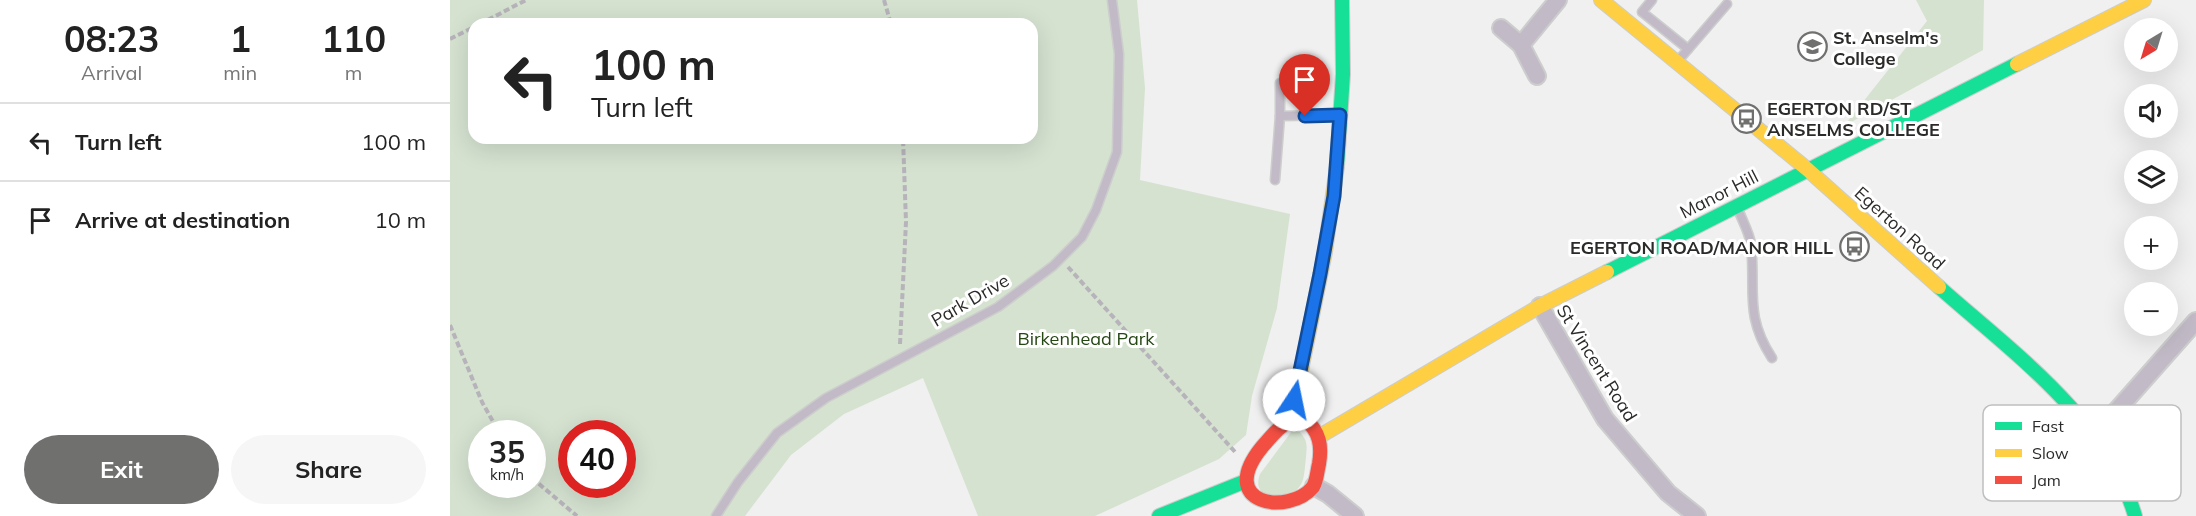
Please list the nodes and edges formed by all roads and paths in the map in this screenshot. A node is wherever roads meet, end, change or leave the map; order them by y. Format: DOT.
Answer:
graph roads {
  1 [pos="526,0"];
  2 [pos="885,0"];
  3 [pos="1112,0"];
  4 [pos="1342,0"];
  5 [pos="1558,0"];
  6 [pos="1601,0"];
  7 [pos="1652,0"];
  8 [pos="2144,0"];
  9 [pos="1727,4"];
  10 [pos="492,18"];
  11 [pos="890,18"];
  12 [pos="1502,28"];
  13 [pos="468,30"];
  14 [pos="450,39"];
  15 [pos="1521,45"];
  16 [pos="1689,49"];
  17 [pos="1677,62"];
  18 [pos="1537,76"];
  19 [pos="1280,83"];
  20 [pos="1340,115"];
  21 [pos="1280,116"];
  22 [pos="903,144"];
  23 [pos="1808,169"];
  24 [pos="1275,180"];
  25 [pos="1737,205"];
  26 [pos="1060,259"];
  27 [pos="1540,306"];
  28 [pos="2196,321"];
  29 [pos="450,325"];
  30 [pos="900,358"];
  31 [pos="1772,358"];
  32 [pos="2067,405"];
  33 [pos="2122,405"];
  34 [pos="492,420"];
  35 [pos="1291,420"];
  36 [pos="1320,436"];
  37 [pos="1247,474"];
  38 [pos="1314,486"];
  39 [pos="546,490"];
  40 [pos="2131,501"];
  41 [pos="1276,513"];
  42 [pos="577,516"];
  43 [pos="716,516"];
  44 [pos="1159,516"];
  45 [pos="1355,516"];
  46 [pos="1698,516"];
  47 [pos="2135,516"];
  1 -- 10 [label="path"];
  2 -- 11 [label="path"];
  3 -- 26 [label="lane, Park Drive"];
  4 -- 20 [label="street"];
  5 -- 15 [label="street"];
  6 -- 17 [label="street, Egerton Road"];
  7 -- 16 [label="lane"];
  8 -- 23 [label="street, Manor Hill"];
  9 -- 16 [label="lane"];
  12 -- 15 [label="street"];
  13 -- 14 [label="path"];
  15 -- 18 [label="street"];
  16 -- 17 [label="lane"];
  17 -- 23 [label="street, Egerton Road"];
  19 -- 21 [label="lane"];
  20 -- 21 [label="lane"];
  20 -- 35 [label="street"];
  21 -- 24 [label="lane"];
  22 -- 30 [label="path"];
  23 -- 25 [label="street, Manor Hill"];
  23 -- 32 [label="street, Egerton Road"];
  25 -- 27 [label="street, Manor Hill"];
  25 -- 31 [label="lane"];
  26 -- 30 [label="lane, Park Drive"];
  26 -- 37 [label="path"];
  27 -- 36 [label="street, Manor Hill"];
  27 -- 46 [label="street, St Vincent Road"];
  28 -- 33 [label="street"];
  29 -- 34 [label="path"];
  30 -- 43 [label="lane, Park Drive"];
  35 -- 36 [label="street"];
  35 -- 37 [label="street"];
  36 -- 38 [label="street"];
  37 -- 41 [label="street"];
  37 -- 44 [label="street"];
  38 -- 41 [label="street"];
  38 -- 45 [label="street"];
  39 -- 42 [label="path"];
  40 -- 47 [label="street, Egerton Road"];
}
